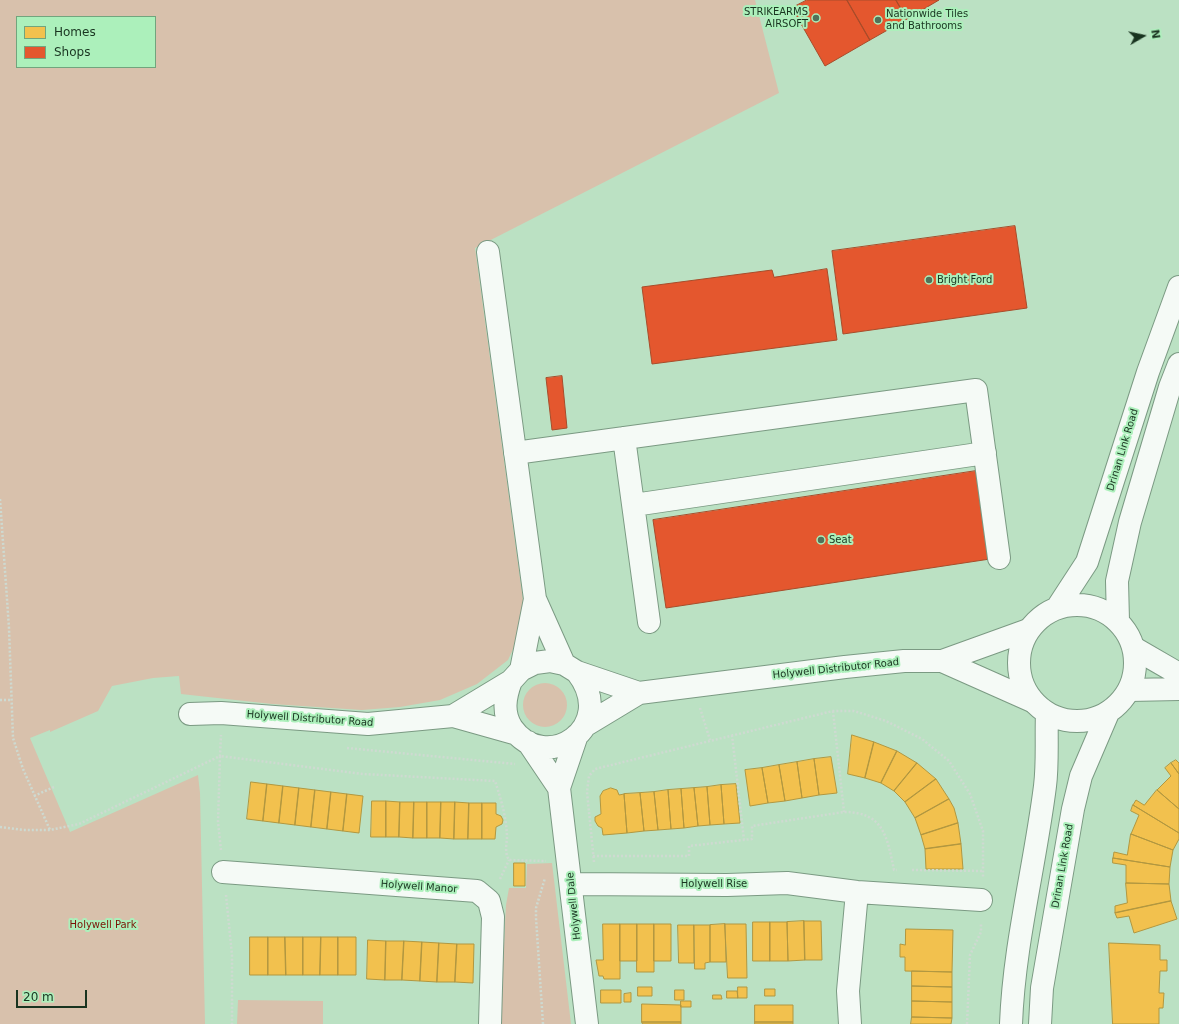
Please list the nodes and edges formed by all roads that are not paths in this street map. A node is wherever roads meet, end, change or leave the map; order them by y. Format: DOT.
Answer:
graph roads {
  1 [pos="488,252"];
  2 [pos="1179,287"];
  3 [pos="1179,364"];
  4 [pos="624,438"];
  5 [pos="515,453"];
  6 [pos="985,453"];
  7 [pos="634,505"];
  8 [pos="999,558"];
  9 [pos="534,599"];
  10 [pos="1057,608"];
  11 [pos="1118,621"];
  12 [pos="649,622"];
  13 [pos="1028,630"];
  14 [pos="1134,648"];
  15 [pos="942,661"];
  16 [pos="570,668"];
  17 [pos="1179,674"];
  18 [pos="516,676"];
  19 [pos="1179,689"];
  20 [pos="1129,690"];
  21 [pos="639,693"];
  22 [pos="1039,707"];
  23 [pos="1108,713"];
  24 [pos="190,714"];
  25 [pos="453,716"];
  26 [pos="582,730"];
  27 [pos="522,738"];
  28 [pos="559,788"];
  29 [pos="223,872"];
  30 [pos="571,884"];
  31 [pos="857,892"];
  32 [pos="981,900"];
  33 [pos="490,1024"];
  34 [pos="587,1024"];
  35 [pos="850,1024"];
  36 [pos="1011,1024"];
  37 [pos="1040,1024"];
  1 -- 5 [label="street"];
  2 -- 10 [label="street, Drinan Link Road"];
  3 -- 11 [label="street"];
  4 -- 5 [label="street"];
  4 -- 6 [label="street"];
  4 -- 7 [label="street"];
  5 -- 9 [label="street"];
  6 -- 7 [label="street"];
  6 -- 8 [label="street"];
  7 -- 12 [label="street"];
  9 -- 16 [label="street"];
  9 -- 18 [label="street"];
  10 -- 11 [label="street"];
  10 -- 13 [label="street"];
  11 -- 14 [label="street"];
  13 -- 15 [label="street, Holywell Distributor Road"];
  13 -- 22 [label="street"];
  14 -- 17 [label="street"];
  14 -- 20 [label="street"];
  15 -- 21 [label="street, Holywell Distributor Road"];
  15 -- 22 [label="street"];
  16 -- 18 [label="street, Holywell Distributor Road"];
  16 -- 21 [label="street, Holywell Distributor Road"];
  16 -- 26 [label="street"];
  18 -- 25 [label="street, Holywell Distributor Road"];
  18 -- 27 [label="street"];
  19 -- 20 [label="street"];
  20 -- 23 [label="street"];
  21 -- 26 [label="street, Holywell Distributor Road"];
  22 -- 23 [label="street"];
  22 -- 36 [label="street"];
  23 -- 37 [label="street, Drinan Link Road"];
  24 -- 25 [label="street, Holywell Distributor Road"];
  25 -- 27 [label="street, Holywell Distributor Road"];
  26 -- 27 [label="street, Holywell Distributor Road"];
  26 -- 28 [label="street, Holywell Dale"];
  27 -- 28 [label="street, Holywell Dale"];
  28 -- 30 [label="street, Holywell Dale"];
  29 -- 33 [label="street, Holywell Manor"];
  30 -- 31 [label="street, Holywell Rise"];
  30 -- 34 [label="street, Holywell Dale"];
  31 -- 32 [label="street, Holywell Rise"];
  31 -- 35 [label="street"];
}
